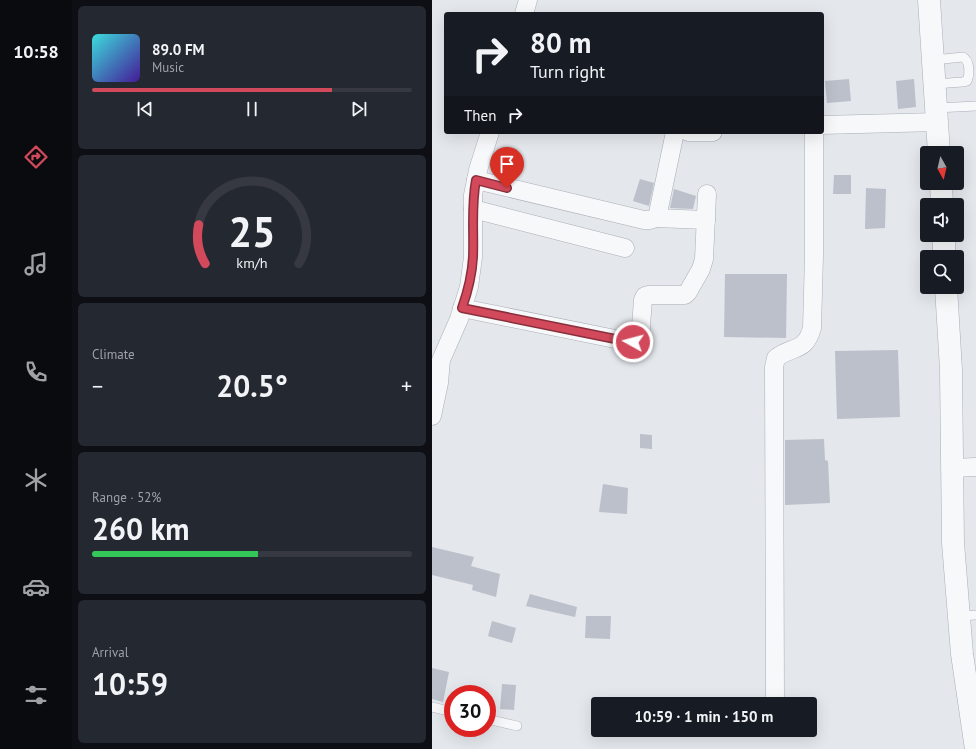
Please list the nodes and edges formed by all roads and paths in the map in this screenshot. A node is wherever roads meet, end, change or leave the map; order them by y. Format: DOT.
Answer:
graph roads {
  1 [pos="528,0"];
  2 [pos="929,0"];
  3 [pos="525,12"];
  4 [pos="933,60"];
  5 [pos="934,84"];
  6 [pos="976,106"];
  7 [pos="936,115"];
  8 [pos="825,121"];
  9 [pos="489,134"];
  10 [pos="675,134"];
  11 [pos="814,134"];
  12 [pos="938,146"];
  13 [pos="476,180"];
  14 [pos="707,194"];
  15 [pos="473,209"];
  16 [pos="656,218"];
  17 [pos="706,220"];
  18 [pos="625,248"];
  19 [pos="946,294"];
  20 [pos="462,308"];
  21 [pos="432,416"];
  22 [pos="976,467"];
  23 [pos="952,468"];
  24 [pos="967,616"];
  25 [pos="775,697"];
  26 [pos="432,707"];
  27 [pos="444,710"];
  28 [pos="496,721"];
  29 [pos="517,726"];
  30 [pos="976,749"];
  1 -- 3 [label="street"];
  2 -- 4 [label="street"];
  4 -- 5 [label="street"];
  4 -- 5 [label="lane"];
  5 -- 7 [label="street"];
  6 -- 7 [label="lane"];
  7 -- 8 [label="street"];
  7 -- 12 [label="street"];
  9 -- 13 [label="street"];
  10 -- 16 [label="street"];
  11 -- 25 [label="street"];
  13 -- 15 [label="street"];
  13 -- 16 [label="street"];
  14 -- 17 [label="street"];
  15 -- 18 [label="street"];
  15 -- 20 [label="street"];
  16 -- 17 [label="street"];
  17 -- 20 [label="street"];
  19 -- 23 [label="street"];
  20 -- 21 [label="street"];
  22 -- 23 [label="street"];
  23 -- 24 [label="street"];
  24 -- 30 [label="street"];
  26 -- 27 [label="lane"];
  28 -- 29 [label="lane"];
}
